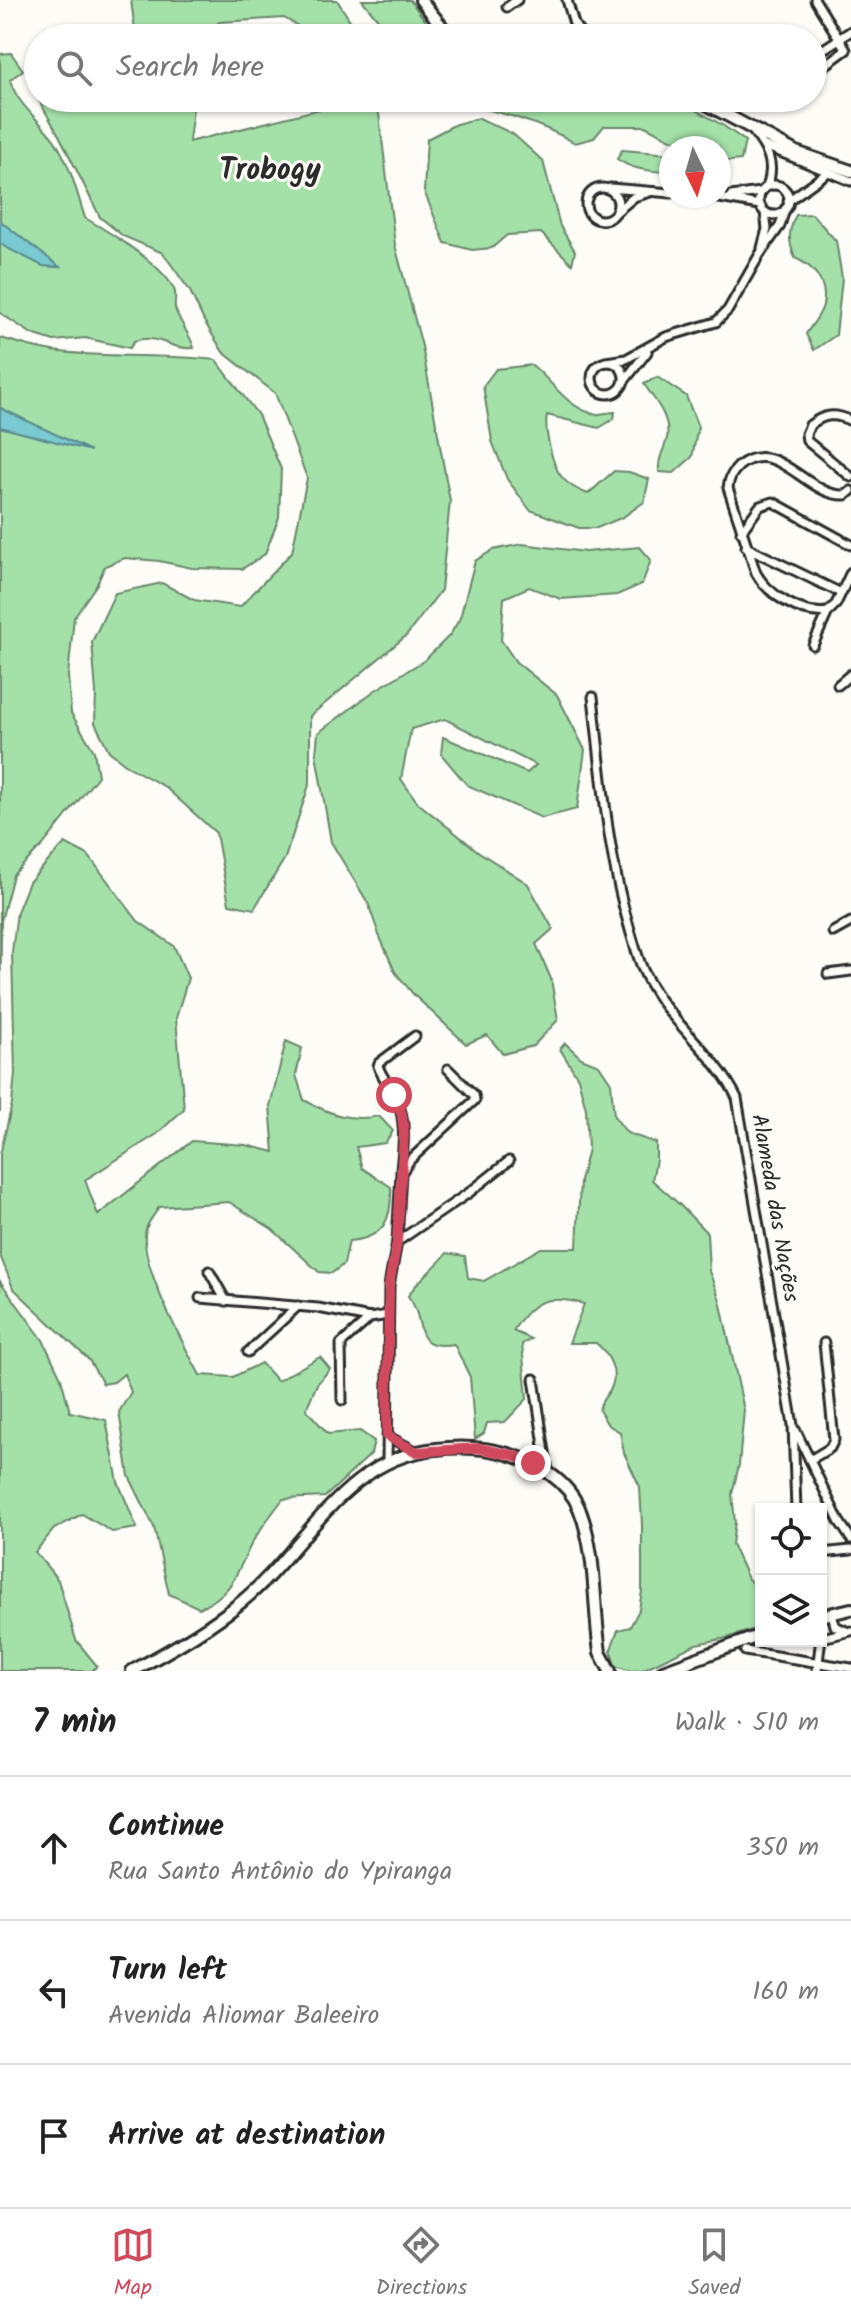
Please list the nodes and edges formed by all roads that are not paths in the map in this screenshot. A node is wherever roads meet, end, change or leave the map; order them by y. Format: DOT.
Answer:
graph roads {
  1 [pos="421,0"];
  2 [pos="517,0"];
  3 [pos="567,0"];
  4 [pos="815,0"];
  5 [pos="507,7"];
  6 [pos="440,24"];
  7 [pos="574,24"];
  8 [pos="851,31"];
  9 [pos="840,38"];
  10 [pos="827,47"];
  11 [pos="827,65"];
  12 [pos="720,112"];
  13 [pos="751,128"];
  14 [pos="765,146"];
  15 [pos="851,171"];
  16 [pos="827,173"];
  17 [pos="851,181"];
  18 [pos="604,187"];
  19 [pos="764,189"];
  20 [pos="652,192"];
  21 [pos="659,192"];
  22 [pos="731,196"];
  23 [pos="731,199"];
  24 [pos="787,205"];
  25 [pos="762,209"];
  26 [pos="616,212"];
  27 [pos="760,254"];
  28 [pos="654,345"];
  29 [pos="606,362"];
  30 [pos="623,383"];
  31 [pos="851,421"];
  32 [pos="851,477"];
  33 [pos="851,491"];
  34 [pos="741,532"];
  35 [pos="851,545"];
  36 [pos="746,547"];
  37 [pos="851,572"];
  38 [pos="841,593"];
  39 [pos="828,612"];
  40 [pos="813,645"];
  41 [pos="851,674"];
  42 [pos="838,685"];
  43 [pos="593,697"];
  44 [pos="851,922"];
  45 [pos="833,932"];
  46 [pos="851,971"];
  47 [pos="828,974"];
  48 [pos="415,1036"];
  49 [pos="448,1069"];
  50 [pos="509,1161"];
  51 [pos="401,1173"];
  52 [pos="397,1242"];
  53 [pos="209,1271"];
  54 [pos="200,1298"];
  55 [pos="226,1301"];
  56 [pos="298,1306"];
  57 [pos="388,1315"];
  58 [pos="370,1318"];
  59 [pos="824,1343"];
  60 [pos="248,1352"];
  61 [pos="534,1379"];
  62 [pos="342,1400"];
  63 [pos="793,1425"];
  64 [pos="387,1436"];
  65 [pos="417,1452"];
  66 [pos="810,1460"];
  67 [pos="387,1461"];
  68 [pos="548,1472"];
  69 [pos="796,1503"];
  70 [pos="851,1539"];
  71 [pos="851,1550"];
  72 [pos="827,1552"];
  73 [pos="851,1609"];
  74 [pos="827,1615"];
  75 [pos="835,1626"];
  76 [pos="850,1632"];
  77 [pos="827,1633"];
  78 [pos="755,1637"];
  79 [pos="827,1637"];
  80 [pos="820,1647"];
  81 [pos="745,1651"];
  82 [pos="818,1667"];
  83 [pos="851,1668"];
  84 [pos="606,1670"];
  85 [pos="132,1671"];
  86 [pos="663,1671"];
  1 -- 6 [label="main road"];
  2 -- 5 [label="street"];
  3 -- 7 [label="street"];
  4 -- 9 [label="street"];
  8 -- 9 [label="street"];
  9 -- 10 [label="street"];
  9 -- 11 [label="street"];
  12 -- 13 [label="main road"];
  13 -- 14 [label="street"];
  13 -- 15 [label="main road"];
  14 -- 16 [label="street"];
  14 -- 19 [label="street"];
  16 -- 17 [label="street"];
  16 -- 24 [label="street"];
  18 -- 20 [label="street"];
  18 -- 26 [label="street"];
  18 -- 26 [label="street"];
  19 -- 22 [label="street"];
  19 -- 24 [label="street"];
  19 -- 25 [label="street"];
  20 -- 21 [label="street"];
  20 -- 26 [label="street"];
  23 -- 25 [label="street"];
  24 -- 25 [label="street"];
  24 -- 27 [label="street"];
  25 -- 27 [label="street"];
  27 -- 28 [label="street"];
  28 -- 29 [label="street"];
  28 -- 30 [label="street"];
  29 -- 30 [label="street"];
  29 -- 30 [label="street"];
  31 -- 32 [label="street"];
  33 -- 34 [label="street"];
  34 -- 35 [label="street"];
  34 -- 36 [label="street"];
  36 -- 38 [label="street"];
  36 -- 39 [label="street"];
  37 -- 38 [label="street"];
  38 -- 39 [label="street"];
  39 -- 40 [label="street"];
  41 -- 42 [label="street"];
  43 -- 63 [label="street, Alameda das Nações"];
  44 -- 45 [label="street"];
  46 -- 47 [label="street"];
  48 -- 51 [label="street"];
  49 -- 51 [label="street"];
  50 -- 52 [label="street"];
  51 -- 52 [label="street"];
  52 -- 57 [label="street"];
  53 -- 55 [label="street"];
  54 -- 55 [label="street"];
  55 -- 56 [label="street"];
  56 -- 58 [label="street"];
  56 -- 60 [label="street"];
  57 -- 58 [label="street"];
  57 -- 64 [label="street"];
  58 -- 62 [label="street"];
  59 -- 66 [label="street"];
  61 -- 68 [label="street"];
  63 -- 66 [label="street, Alameda das Nações"];
  63 -- 69 [label="street, Alameda das Nações"];
  64 -- 65 [label="street"];
  64 -- 67 [label="street"];
  65 -- 67 [label="main road"];
  65 -- 68 [label="main road"];
  66 -- 70 [label="street, Alameda das Nações"];
  67 -- 85 [label="main road"];
  68 -- 84 [label="main road"];
  71 -- 72 [label="street"];
  73 -- 74 [label="main road"];
  74 -- 75 [label="street"];
  75 -- 76 [label="street"];
  75 -- 77 [label="street"];
  76 -- 79 [label="street"];
  78 -- 86 [label="main road"];
  80 -- 82 [label="street"];
  81 -- 82 [label="street"];
  82 -- 83 [label="street"];
}
